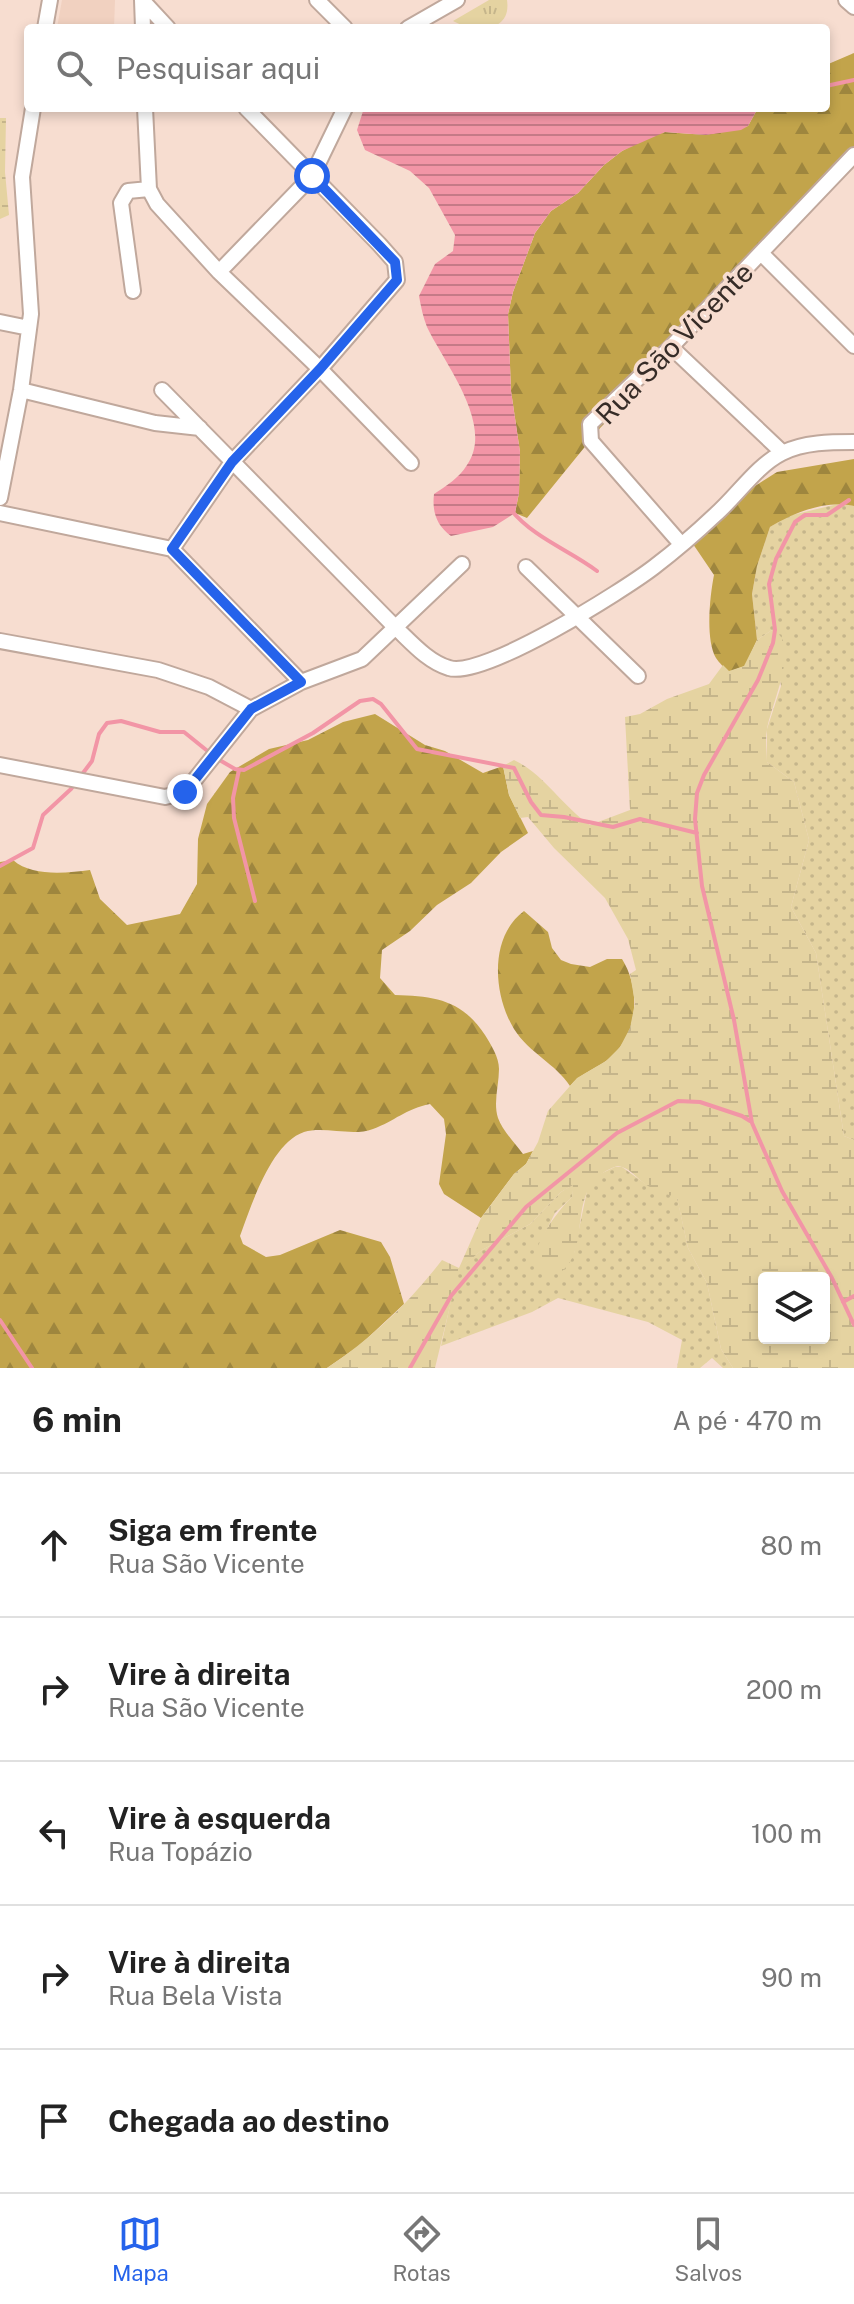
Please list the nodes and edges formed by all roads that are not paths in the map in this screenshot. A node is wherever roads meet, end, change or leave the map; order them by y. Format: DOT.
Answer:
graph roads {
  1 [pos="50,0"];
  2 [pos="142,0"];
  3 [pos="317,0"];
  4 [pos="457,0"];
  5 [pos="846,0"];
  6 [pos="854,7"];
  7 [pos="46,24"];
  8 [pos="143,24"];
  9 [pos="164,24"];
  10 [pos="341,24"];
  11 [pos="415,24"];
  12 [pos="32,112"];
  13 [pos="145,112"];
  14 [pos="250,112"];
  15 [pos="343,112"];
  16 [pos="852,161"];
  17 [pos="312,176"];
  18 [pos="149,189"];
  19 [pos="761,253"];
  20 [pos="219,272"];
  21 [pos="133,291"];
  22 [pos="0,322"];
  23 [pos="29,328"];
  24 [pos="854,346"];
  25 [pos="671,347"];
  26 [pos="320,369"];
  27 [pos="21,390"];
  28 [pos="162,390"];
  29 [pos="200,428"];
  30 [pos="5,442"];
  31 [pos="854,442"];
  32 [pos="782,452"];
  33 [pos="232,462"];
  34 [pos="411,463"];
  35 [pos="0,498"];
  36 [pos="0,513"];
  37 [pos="681,544"];
  38 [pos="172,549"];
  39 [pos="462,564"];
  40 [pos="526,567"];
  41 [pos="577,616"];
  42 [pos="396,628"];
  43 [pos="0,641"];
  44 [pos="638,676"];
  45 [pos="301,682"];
  46 [pos="251,709"];
  47 [pos="0,765"];
  1 -- 7 [label="street"];
  2 -- 8 [label="street"];
  2 -- 9 [label="street"];
  3 -- 10 [label="street"];
  4 -- 11 [label="street"];
  5 -- 6 [label="street"];
  12 -- 23 [label="street"];
  13 -- 18 [label="street"];
  14 -- 17 [label="street"];
  15 -- 17 [label="street"];
  16 -- 19 [label="street, Rua São Vicente"];
  17 -- 20 [label="street"];
  17 -- 26 [label="street"];
  18 -- 20 [label="street"];
  18 -- 21 [label="street"];
  19 -- 24 [label="street"];
  19 -- 25 [label="street, Rua São Vicente"];
  20 -- 26 [label="street"];
  22 -- 23 [label="street"];
  23 -- 27 [label="street"];
  25 -- 32 [label="street"];
  25 -- 37 [label="street, Rua São Vicente"];
  26 -- 33 [label="street"];
  26 -- 34 [label="street"];
  27 -- 29 [label="street"];
  27 -- 30 [label="street"];
  28 -- 29 [label="street"];
  29 -- 33 [label="street"];
  30 -- 35 [label="street"];
  31 -- 32 [label="street"];
  32 -- 37 [label="street"];
  33 -- 38 [label="street"];
  33 -- 42 [label="street"];
  36 -- 38 [label="street"];
  37 -- 41 [label="street"];
  38 -- 45 [label="street"];
  39 -- 42 [label="street"];
  40 -- 41 [label="street"];
  41 -- 42 [label="street"];
  41 -- 44 [label="street"];
  42 -- 45 [label="street"];
  43 -- 46 [label="street"];
  45 -- 46 [label="street"];
  46 -- 47 [label="street"];
}
